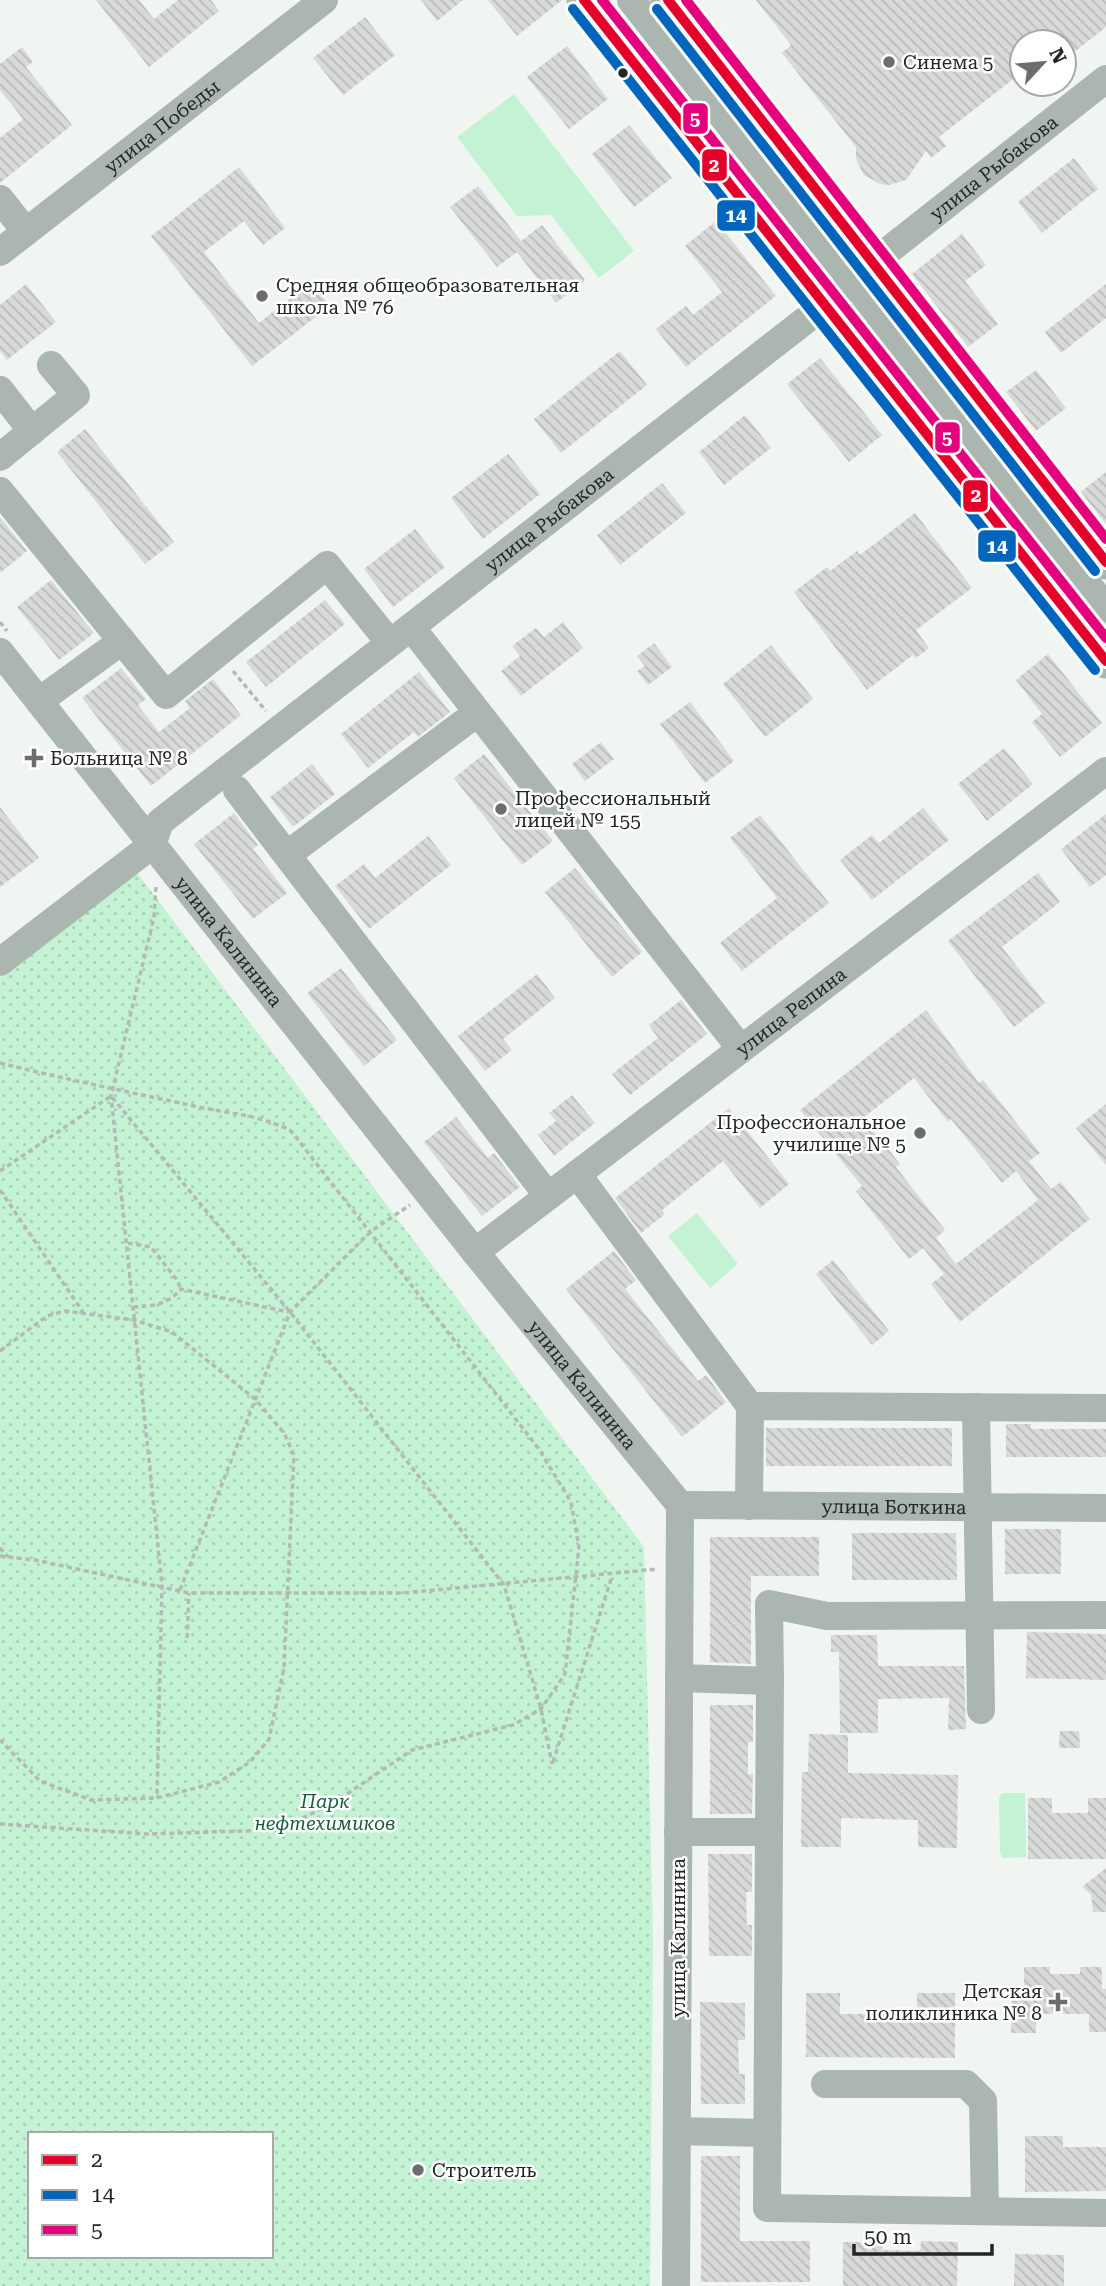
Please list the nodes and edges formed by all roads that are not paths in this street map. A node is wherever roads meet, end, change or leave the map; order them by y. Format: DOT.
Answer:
graph roads {
  1 [pos="324,0"];
  2 [pos="584,0"];
  3 [pos="631,0"];
  4 [pos="668,0"];
  5 [pos="1106,79"];
  6 [pos="0,200"];
  7 [pos="26,232"];
  8 [pos="0,252"];
  9 [pos="859,274"];
  10 [pos="825,304"];
  11 [pos="51,365"];
  12 [pos="0,390"];
  13 [pos="32,431"];
  14 [pos="0,457"];
  15 [pos="0,491"];
  16 [pos="1106,562"];
  17 [pos="1106,608"];
  18 [pos="400,635"];
  19 [pos="122,641"];
  20 [pos="0,652"];
  21 [pos="1106,661"];
  22 [pos="39,701"];
  23 [pos="477,713"];
  24 [pos="1106,771"];
  25 [pos="237,790"];
  26 [pos="152,845"];
  27 [pos="288,854"];
  28 [pos="0,962"];
  29 [pos="741,1049"];
  30 [pos="577,1174"];
  31 [pos="548,1196"];
  32 [pos="475,1252"];
  33 [pos="750,1406"];
  34 [pos="976,1407"];
  35 [pos="1106,1408"];
  36 [pos="680,1505"];
  37 [pos="749,1506"];
  38 [pos="976,1507"];
  39 [pos="1106,1508"];
  40 [pos="979,1615"];
  41 [pos="1106,1615"];
  42 [pos="679,1678"];
  43 [pos="770,1681"];
  44 [pos="981,1710"];
  45 [pos="678,1832"];
  46 [pos="769,1832"];
  47 [pos="825,2084"];
  48 [pos="677,2131"];
  49 [pos="767,2133"];
  50 [pos="985,2211"];
  51 [pos="1106,2213"];
  52 [pos="676,2286"];
  1 -- 7 [label="street, улица Победы"];
  2 -- 10 [label="main road"];
  3 -- 9 [label="street"];
  4 -- 9 [label="main road"];
  5 -- 9 [label="street, улица Рыбакова"];
  6 -- 7 [label="street"];
  7 -- 8 [label="street, улица Победы"];
  9 -- 10 [label="street, улица Рыбакова"];
  9 -- 16 [label="main road"];
  9 -- 17 [label="street"];
  10 -- 18 [label="street, улица Рыбакова"];
  10 -- 21 [label="main road"];
  11 -- 13 [label="street"];
  12 -- 13 [label="street"];
  13 -- 14 [label="street"];
  15 -- 19 [label="street"];
  18 -- 19 [label="street"];
  18 -- 23 [label="street"];
  18 -- 26 [label="street, улица Рыбакова"];
  19 -- 22 [label="street"];
  20 -- 22 [label="street, улица Калинина"];
  22 -- 26 [label="street, улица Калинина"];
  23 -- 27 [label="street"];
  23 -- 29 [label="street"];
  24 -- 29 [label="street, улица Репина"];
  25 -- 27 [label="street"];
  26 -- 28 [label="street, улица Рыбакова"];
  26 -- 32 [label="street, улица Калинина"];
  27 -- 31 [label="street"];
  29 -- 30 [label="street, улица Репина"];
  30 -- 31 [label="street, улица Репина"];
  30 -- 33 [label="street"];
  31 -- 32 [label="street, улица Репина"];
  32 -- 36 [label="street, улица Калинина"];
  33 -- 34 [label="street"];
  33 -- 37 [label="street"];
  34 -- 35 [label="street"];
  34 -- 38 [label="street"];
  36 -- 37 [label="street, улица Боткина"];
  36 -- 42 [label="street, улица Калинина"];
  37 -- 38 [label="street, улица Боткина"];
  38 -- 39 [label="street, улица Боткина"];
  38 -- 40 [label="street"];
  40 -- 41 [label="street"];
  40 -- 43 [label="street"];
  40 -- 44 [label="street"];
  42 -- 43 [label="street"];
  42 -- 45 [label="street, улица Калинина"];
  43 -- 46 [label="street"];
  45 -- 46 [label="street"];
  45 -- 48 [label="street, улица Калинина"];
  46 -- 49 [label="street"];
  47 -- 50 [label="street"];
  48 -- 49 [label="street"];
  48 -- 52 [label="street, улица Калинина"];
  49 -- 50 [label="street"];
  50 -- 51 [label="street"];
}
